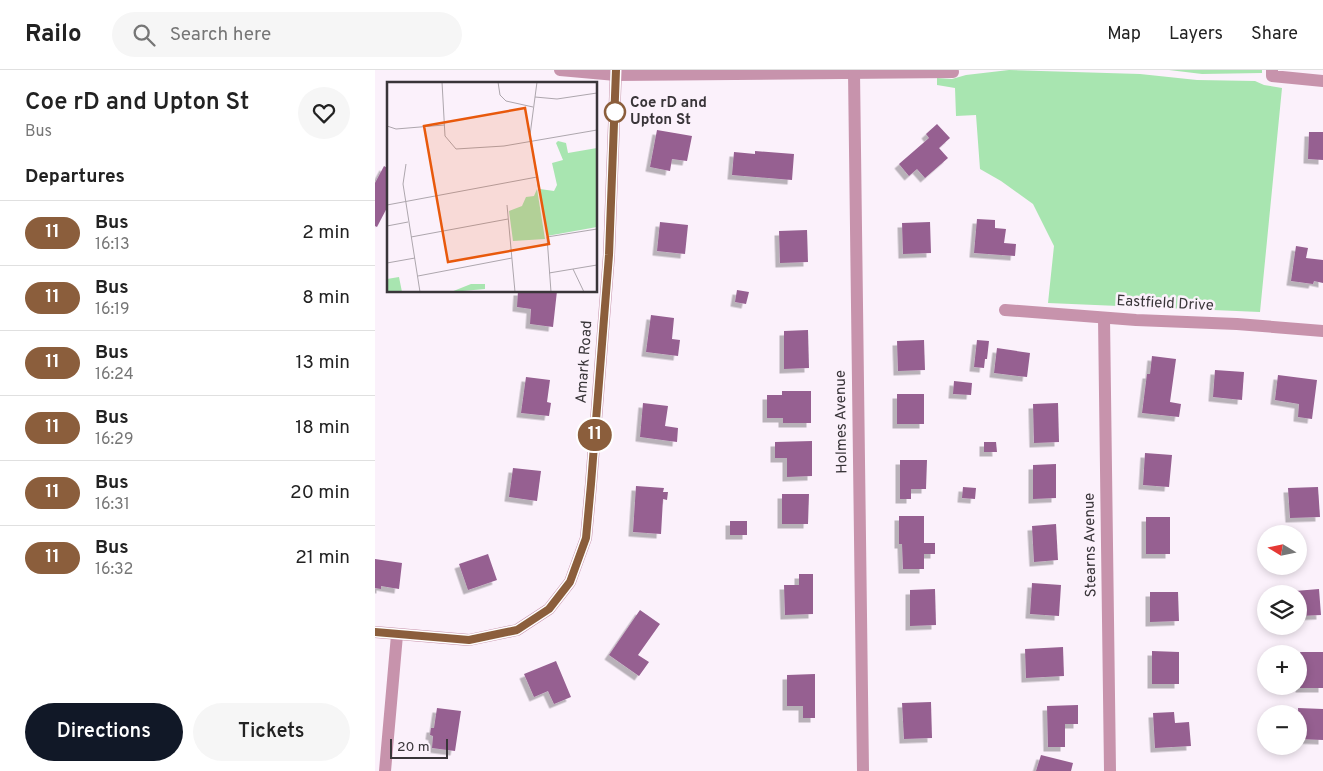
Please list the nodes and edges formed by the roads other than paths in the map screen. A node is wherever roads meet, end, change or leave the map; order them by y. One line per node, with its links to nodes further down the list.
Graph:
1 (561, 70): 2 (street)
2 (616, 72): 3 (street); 11 (street, Amark Road)
3 (854, 72): 4 (street); 13 (street, Holmes Avenue)
4 (953, 72)
5 (1272, 73): 6 (street)
6 (1323, 82)
7 (1005, 310): 8 (street, Eastfield Drive)
8 (1104, 318): 9 (street, Eastfield Drive); 14 (street, Stearns Avenue)
9 (1323, 331)
10 (375, 632): 11 (street, Amark Road)
11 (397, 635): 12 (street)
12 (385, 771)
13 (863, 771)
14 (1110, 771)

